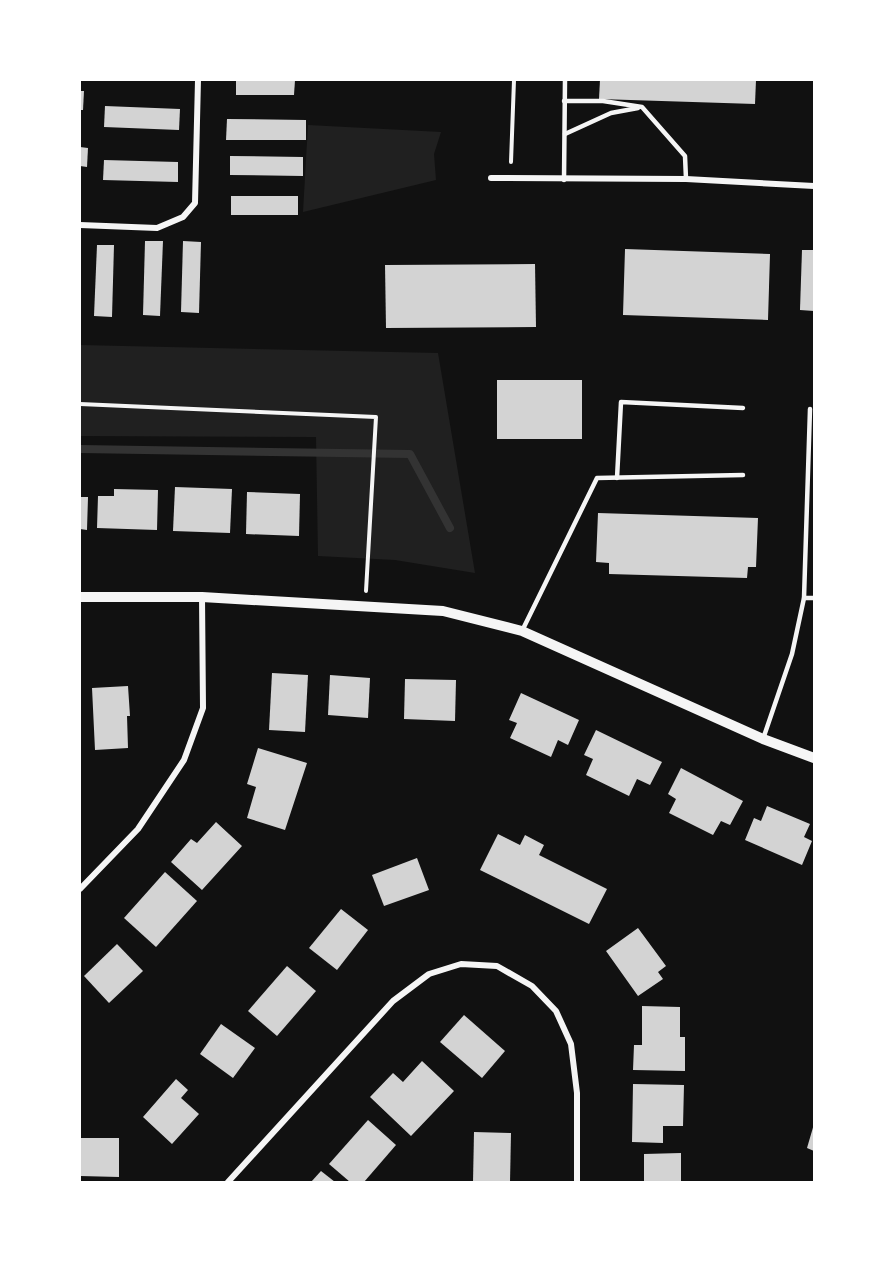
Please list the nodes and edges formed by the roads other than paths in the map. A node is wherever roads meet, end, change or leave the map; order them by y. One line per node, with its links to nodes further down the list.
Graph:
1 (198, 80): 10 (street)
2 (565, 80): 3 (lane)
3 (564, 101): 4 (lane); 5 (lane)
4 (642, 107): 5 (lane); 7 (lane)
5 (564, 134): 8 (lane)
6 (491, 178): 8 (street)
7 (686, 179): 8 (street); 9 (street)
8 (564, 180)
9 (814, 186)
10 (80, 225)
11 (743, 408): 14 (lane)
12 (810, 409): 17 (lane)
13 (743, 475): 14 (lane)
14 (617, 478): 19 (lane)
15 (80, 597): 16 (street)
16 (202, 597): 19 (street); 22 (street)
17 (804, 598): 18 (lane); 20 (lane)
18 (814, 598)
19 (522, 631): 20 (street)
20 (763, 739): 21 (street)
21 (814, 758)
22 (80, 889)
23 (228, 1182): 24 (street)
24 (577, 1182)

